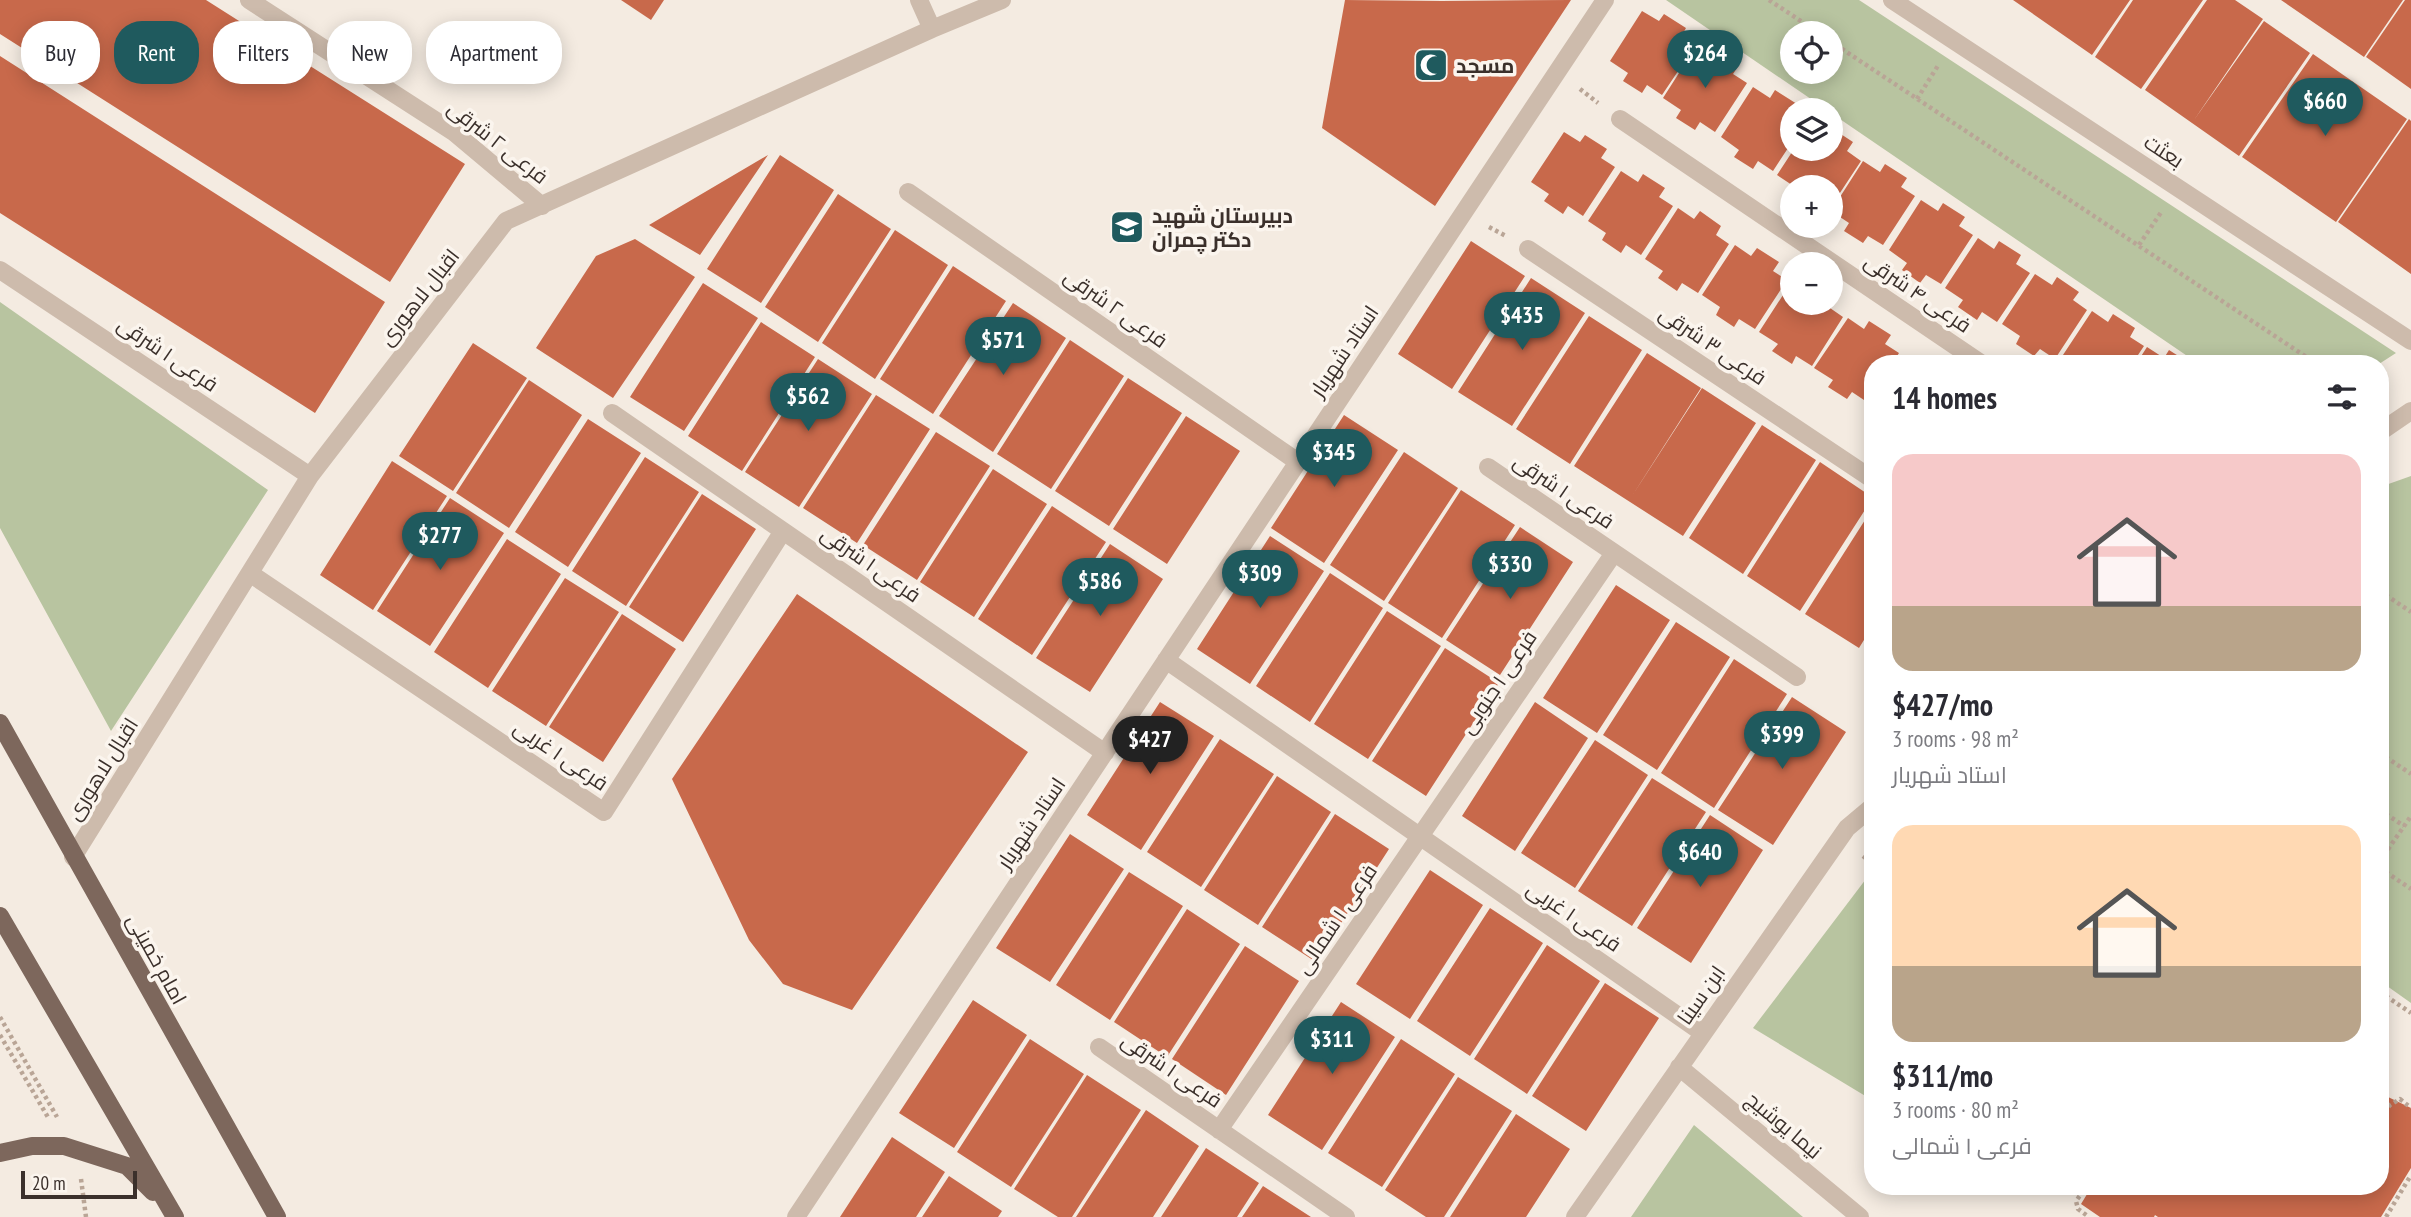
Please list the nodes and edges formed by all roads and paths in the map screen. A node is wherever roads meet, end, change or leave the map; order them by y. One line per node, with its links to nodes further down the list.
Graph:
1 (249, 0): 16 (street, فرعی ۲ شرقی)
2 (919, 0): 8 (street)
3 (1002, 0): 8 (street, اقبال لاهوری)
4 (1605, 0): 11 (street, استاد شهریار)
5 (1769, 0): 7 (path)
6 (1892, 0): 21 (street, بعثت)
7 (1801, 21)
8 (932, 29): 16 (street, اقبال لاهوری)
9 (1843, 50): 12 (path)
10 (1944, 56): 12 (path)
11 (1557, 72): 13 (path); 17 (street, استاد شهریار)
12 (1917, 99): 18 (path)
13 (1620, 119): 22 (street, فرعی ۴ شرقی)
14 (908, 192): 27 (street, فرعی ۲ شرقی)
15 (2168, 202): 18 (path)
16 (542, 205): 30 (street, اقبال لاهوری)
17 (1464, 213): 19 (path); 27 (street, استاد شهریار)
18 (2139, 245): 23 (path)
19 (1528, 249): 29 (street, فرعی ۳ شرقی)
20 (0, 271): 30 (street, فرعی ۱ شرقی)
21 (2411, 341)
22 (1969, 355)
23 (2304, 355)
24 (2411, 411): 26 (street)
25 (612, 413): 31 (street, فرعی ۱ شرقی)
26 (2389, 426)
27 (1298, 462): 36 (street, استاد شهریار)
28 (1488, 467): 32 (street, فرعی ۱ شرقی)
29 (1864, 474)
30 (310, 476): 33 (street, اقبال لاهوری)
31 (783, 531): 33 (street, فرعی ۱ غربی); 39 (street, فرعی ۱ شرقی)
32 (1614, 552): 37 (street); 46 (street, فرعی ۱ جنوبی)
33 (251, 574): 48 (street, اقبال لاهوری)
34 (2389, 598): 35 (path)
35 (2411, 612)
36 (1166, 660): 39 (street, استاد شهریار); 46 (street)
37 (1797, 677)
38 (0, 723): 48 (main road, امام خمینی)
39 (1105, 753): 68 (street, استاد شهریار)
40 (2389, 759): 41 (path)
41 (2411, 774)
42 (1864, 814): 55 (street, ابن سینا)
43 (2389, 816): 45 (path)
44 (2411, 816): 45 (path)
45 (2404, 826): 47 (path)
46 (1419, 837): 55 (street, فرعی ۱ غربی); 61 (street, فرعی ۱ شمالی)
47 (2389, 848)
48 (73, 857): 67 (main road, امام خمینی)
49 (2389, 874): 50 (path)
50 (2411, 889)
51 (0, 916): 66 (main road)
52 (2389, 998): 53 (path)
53 (2411, 1013)
54 (0, 1017): 62 (path)
55 (1703, 1033): 58 (street, ابن سینا)
56 (0, 1035): 62 (path)
57 (1099, 1047): 61 (street, فرعی ۱ شرقی)
58 (1679, 1067): 70 (street, ابن سینا); 71 (street, نیما یوشیج)
59 (2389, 1106): 60 (path)
60 (2411, 1108)
61 (1219, 1130): 69 (street)
62 (70, 1148): 63 (main road); 66 (main road)
63 (0, 1153)
64 (2411, 1175): 73 (path)
65 (2080, 1195): 72 (path)
66 (172, 1213)
67 (277, 1217)
68 (796, 1217)
69 (1346, 1217)
70 (1575, 1217)
71 (1860, 1217)
72 (2089, 1217)
73 (2386, 1217)

